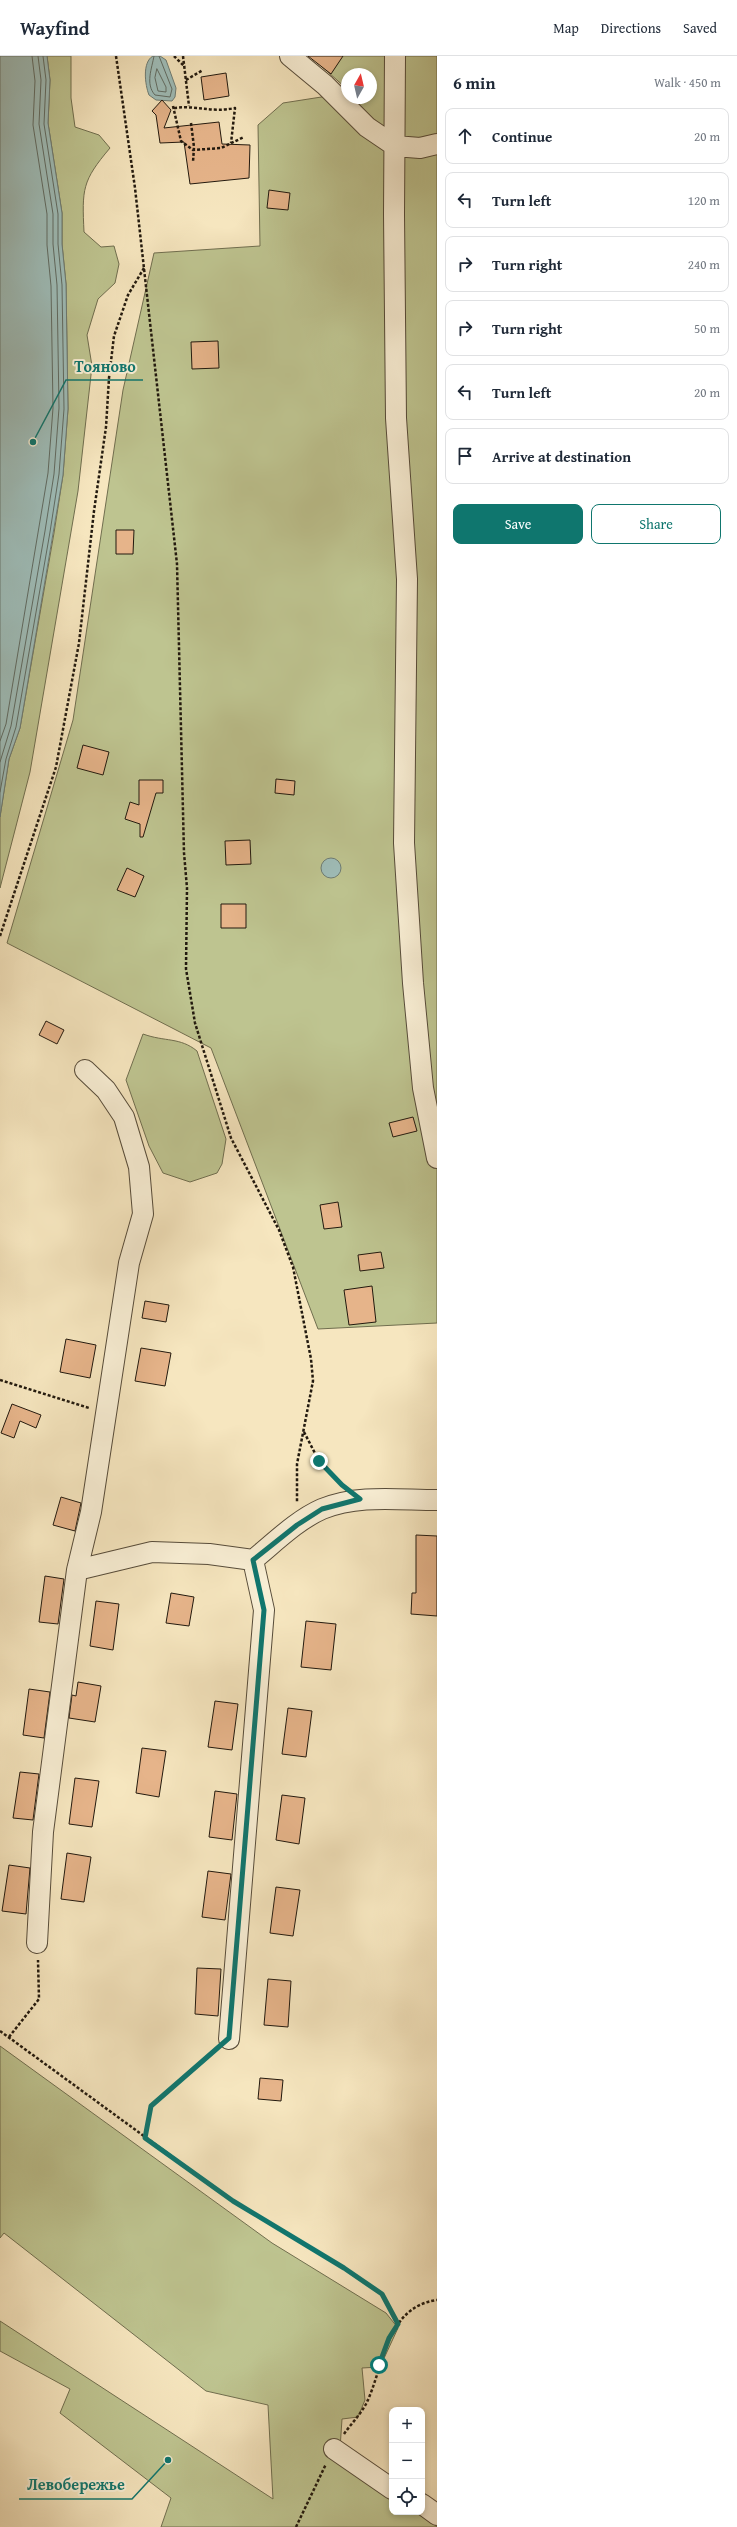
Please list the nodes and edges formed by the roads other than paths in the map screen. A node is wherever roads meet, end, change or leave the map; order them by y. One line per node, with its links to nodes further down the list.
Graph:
1 (290, 56): 4 (street)
2 (395, 56): 4 (street)
3 (437, 144): 4 (street)
4 (395, 146): 6 (street)
5 (86, 1070): 9 (street)
6 (437, 1158)
7 (437, 1500): 8 (street)
8 (253, 1560): 9 (street); 11 (street)
9 (78, 1570): 10 (street)
10 (37, 1943)
11 (229, 2038)
12 (334, 2449): 13 (street)
13 (389, 2487)
14 (425, 2506): 15 (street)
15 (437, 2515)

